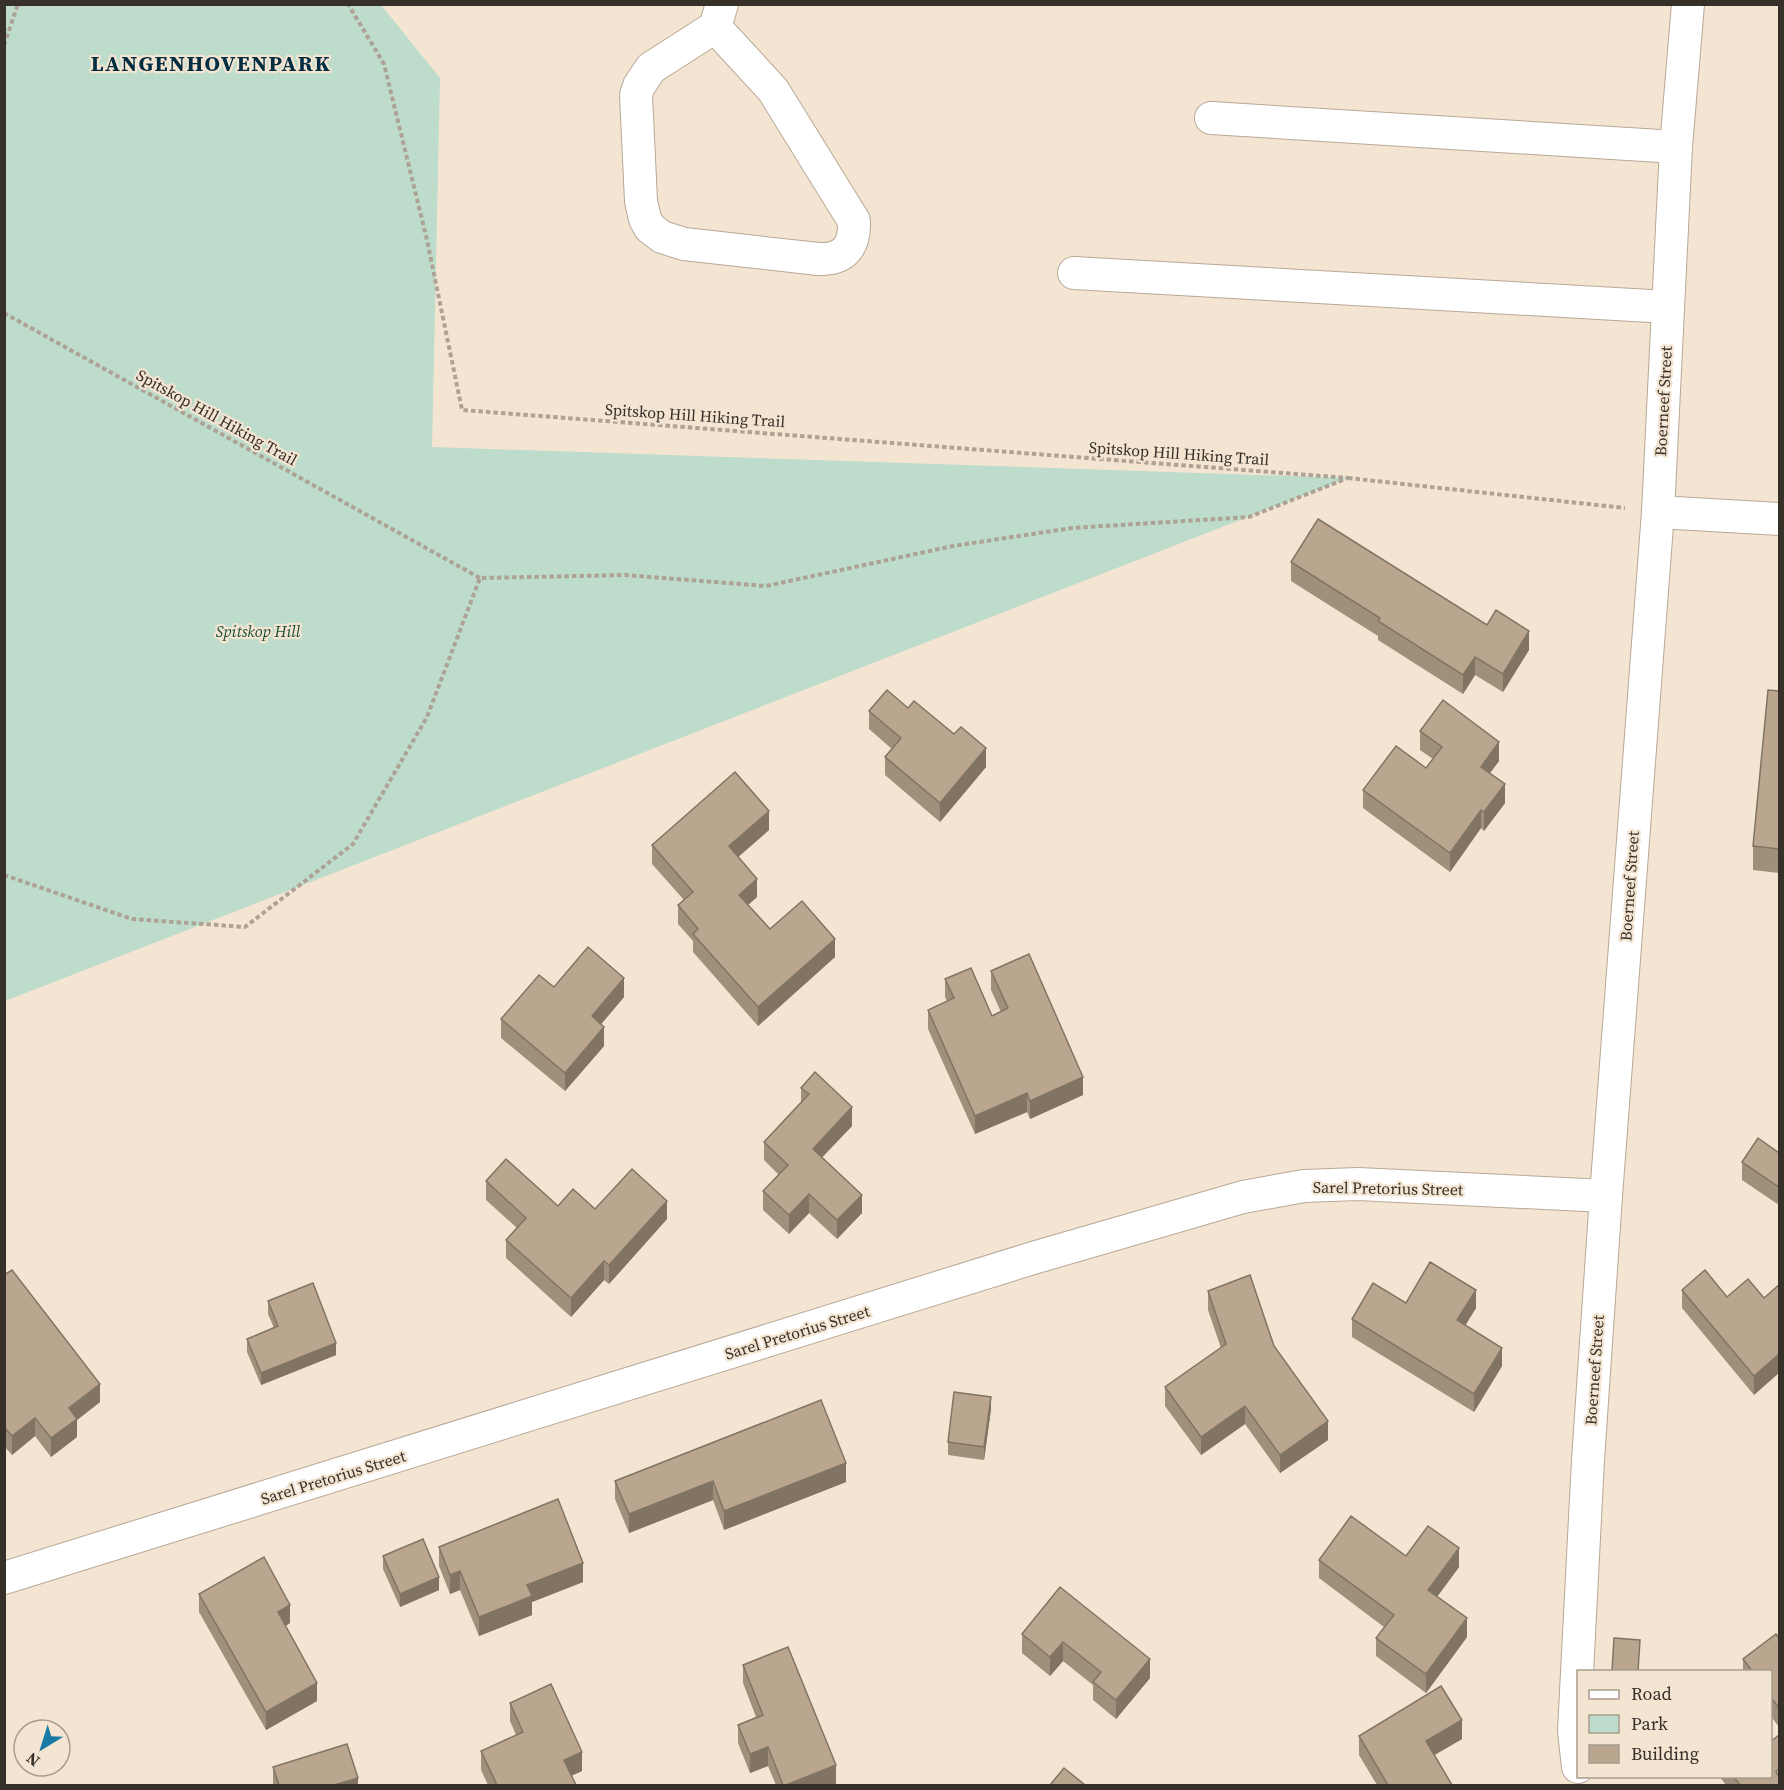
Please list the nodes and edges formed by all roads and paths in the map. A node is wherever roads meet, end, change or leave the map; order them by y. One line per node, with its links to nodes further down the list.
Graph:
1 (18, 4): 5 (path)
2 (348, 4): 11 (path, Spitskop Hill Hiking Trail)
3 (1688, 4): 7 (street, Boerneef Street)
4 (719, 16): 4 (street)
5 (4, 45)
6 (1211, 118): 7 (street)
7 (1676, 147): 9 (street, Boerneef Street)
8 (1074, 273): 9 (street)
9 (1668, 307): 12 (street, Boerneef Street)
10 (4, 313): 14 (path, Spitskop Hill Hiking Trail)
11 (1348, 478): 12 (path, Spitskop Hill Hiking Trail); 14 (path, Spitskop Hill Hiking Trail)
12 (1658, 512): 13 (street); 16 (street, Boerneef Street)
13 (1779, 519)
14 (480, 578): 15 (path)
15 (4, 875)
16 (1606, 1196): 17 (street, Sarel Pretorius Street); 18 (street, Boerneef Street)
17 (4, 1578)
18 (1577, 1758)

